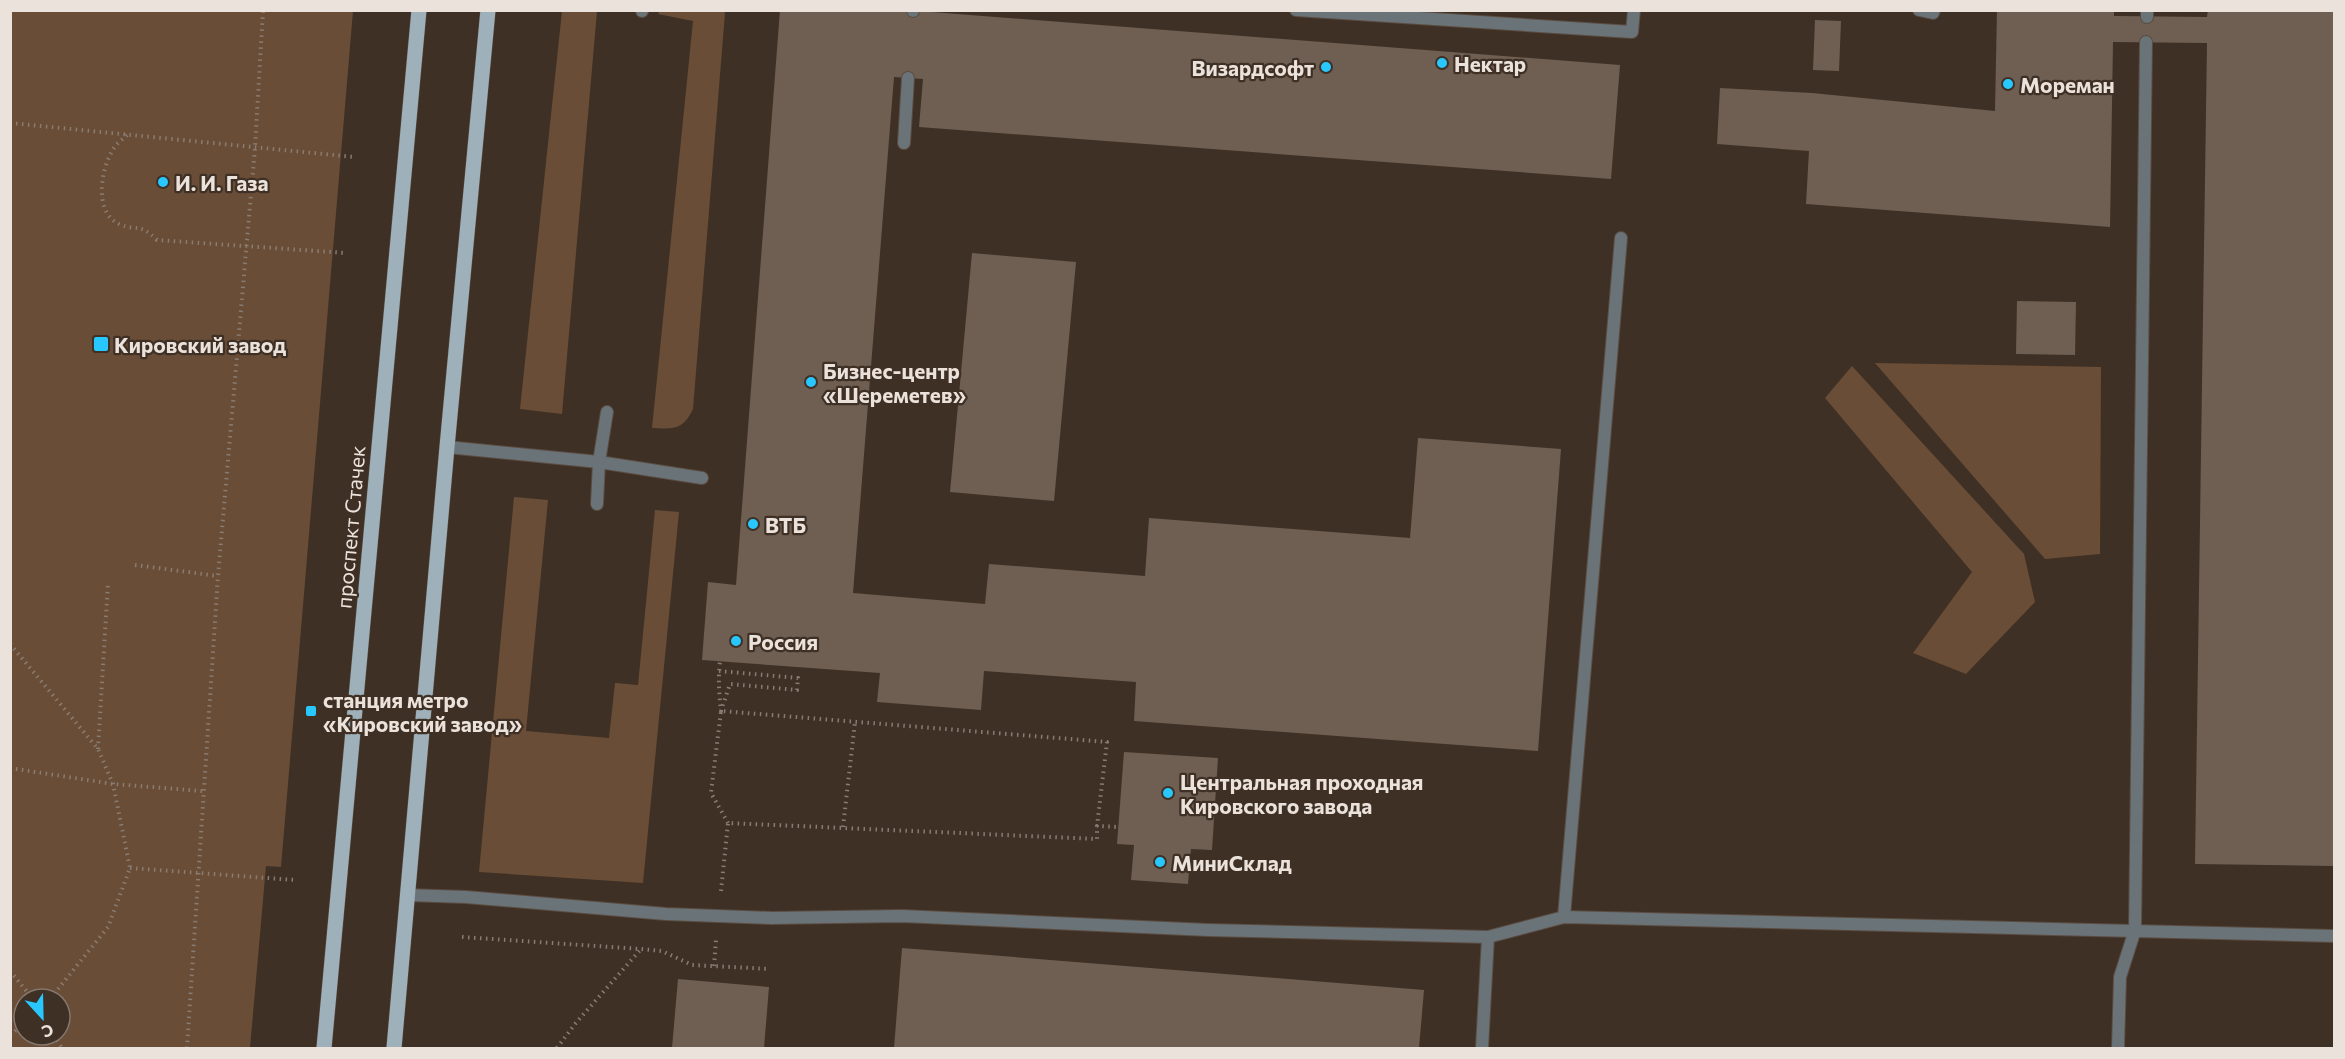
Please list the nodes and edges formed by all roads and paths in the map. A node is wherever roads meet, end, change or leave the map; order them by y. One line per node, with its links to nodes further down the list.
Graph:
1 (263, 10): 13 (path)
2 (419, 10): 56 (main road, проспект Стачек)
3 (488, 10): 19 (main road)
4 (1296, 10): 5 (street)
5 (1634, 10)
6 (1919, 10): 7 (street)
7 (1934, 10)
8 (2146, 42): 45 (street)
9 (908, 78): 12 (street)
10 (10, 123): 11 (path)
11 (127, 134): 13 (path); 16 (path)
12 (904, 143)
13 (255, 148): 14 (path); 16 (path)
14 (354, 157)
15 (1621, 238): 44 (street)
16 (245, 246): 17 (path); 24 (path)
17 (346, 253)
18 (607, 412): 20 (street)
19 (447, 447): 20 (street); 42 (main road)
20 (599, 462): 21 (street); 22 (street)
21 (702, 478)
22 (597, 504)
23 (135, 565): 24 (path)
24 (218, 576): 34 (path)
25 (108, 583): 31 (path)
26 (10, 644): 31 (path)
27 (720, 661): 28 (path)
28 (719, 671): 29 (path); 29 (path)
29 (722, 711): 30 (path); 35 (path)
30 (855, 722): 36 (path); 37 (path)
31 (98, 749): 33 (path)
32 (10, 768): 33 (path)
33 (113, 784): 34 (path); 39 (path)
34 (202, 791): 40 (path)
35 (728, 823): 37 (path); 43 (path)
36 (1097, 826): 37 (path); 38 (path)
37 (843, 827)
38 (1118, 827)
39 (130, 868): 40 (path); 54 (path)
40 (200, 874): 41 (path); 55 (path)
41 (295, 880)
42 (407, 895): 43 (street); 57 (main road)
43 (718, 915): 48 (street); 50 (path)
44 (1564, 917): 45 (street); 48 (street)
45 (2135, 930): 46 (street); 60 (street)
46 (2334, 936)
47 (462, 937): 49 (path)
48 (1488, 938): 59 (street)
49 (641, 949): 50 (path); 58 (path)
50 (714, 966): 51 (path)
51 (770, 969)
52 (10, 971): 53 (path)
53 (23, 987)
54 (60, 987)
55 (187, 1048)
56 (324, 1048)
57 (394, 1048)
58 (557, 1048)
59 (1482, 1048)
60 (2118, 1048)

